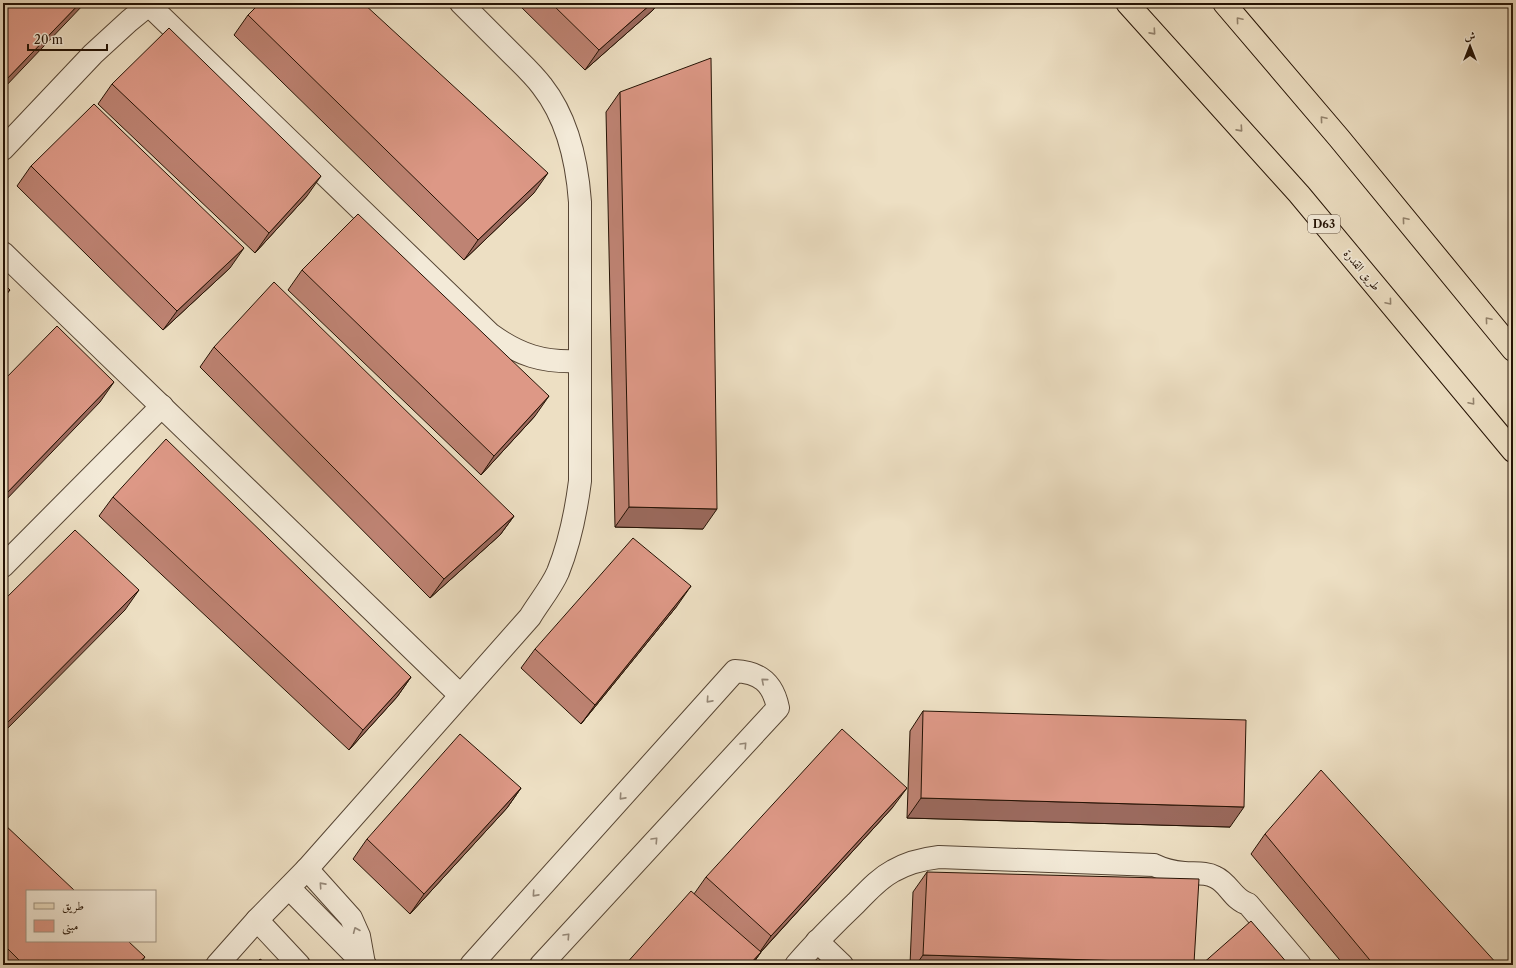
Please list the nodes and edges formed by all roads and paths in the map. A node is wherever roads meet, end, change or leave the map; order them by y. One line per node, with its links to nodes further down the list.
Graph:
1 (461, 3): 8 (street)
2 (1127, 3): 10 (main road, طريق القدرة / D63, one-way to 10)
3 (1224, 3): 7 (main road, one-way to 3)
4 (150, 4): 5 (street); 8 (street)
5 (3, 149)
6 (3, 253): 9 (street)
7 (1513, 350)
8 (580, 361): 12 (street)
9 (162, 406): 11 (street); 12 (street)
10 (1513, 451)
11 (3, 566)
12 (460, 695): 13 (street)
13 (307, 869): 14 (street); 17 (street, one-way to 13)
14 (289, 888): 15 (street); 17 (street)
15 (257, 920): 18 (street); 19 (street)
16 (817, 941): 22 (street); 23 (street); 24 (street)
17 (365, 964)
18 (217, 965)
19 (299, 965)
20 (471, 965): 21 (street, one-way to 20)
21 (541, 965)
22 (796, 965)
23 (842, 965)
24 (1300, 965)

